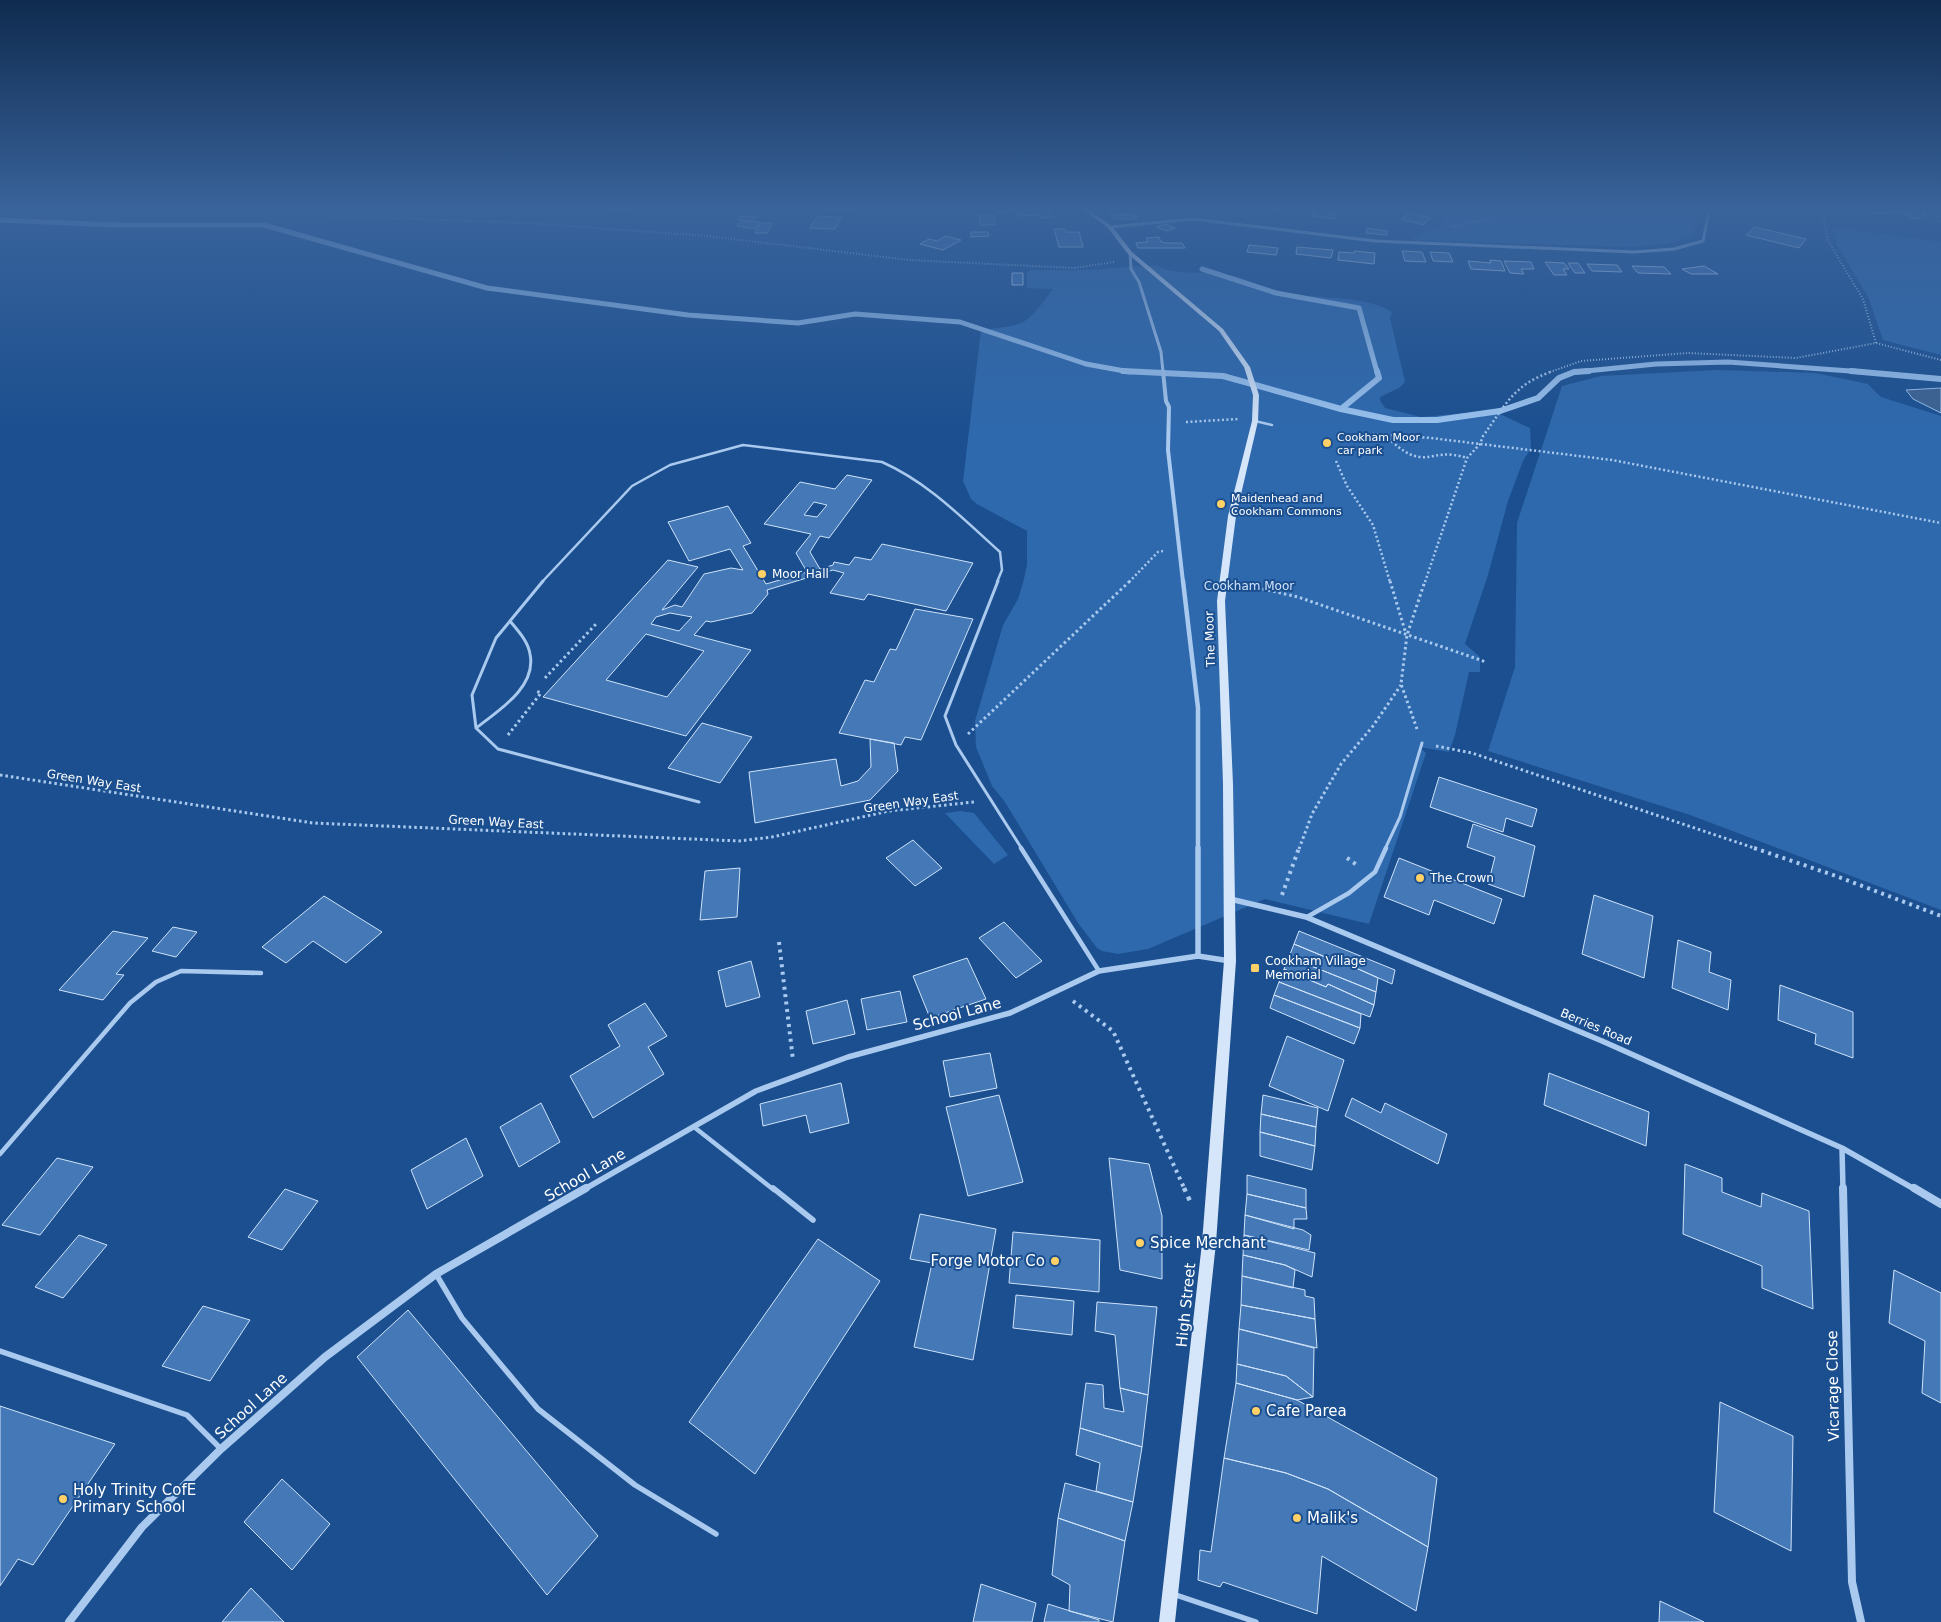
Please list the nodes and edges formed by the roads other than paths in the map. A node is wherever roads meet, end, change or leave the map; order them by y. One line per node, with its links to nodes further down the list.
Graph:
1 (1139, 282): 11 (street)
2 (1164, 282): 3 (main road, The Moor)
3 (1255, 421): 4 (lane); 9 (main road, The Moor)
4 (1272, 425)
5 (510, 621): 6 (lane); 6 (lane); 13 (lane)
6 (476, 728): 8 (lane)
7 (1422, 743): 10 (lane)
8 (699, 802)
9 (1230, 899): 10 (street, Berries Road); 12 (main road, The Moor)
10 (1306, 917): 16 (street, Berries Road)
11 (1198, 956): 12 (street, School Lane); 13 (street, School Lane)
12 (1230, 961): 24 (main road, High Street)
13 (1099, 971): 15 (street, School Lane)
14 (261, 973): 17 (lane)
15 (694, 1127): 19 (lane); 20 (street, School Lane)
16 (1842, 1148): 18 (street, Berries Road); 28 (street, Vicarage Close)
17 (0, 1154)
18 (1941, 1204)
19 (813, 1220)
20 (436, 1274): 22 (street, School Lane); 23 (lane)
21 (0, 1351): 22 (lane)
22 (220, 1449): 25 (street, School Lane)
23 (716, 1534)
24 (1170, 1594): 26 (main road, High Street); 27 (lane)
25 (69, 1622)
26 (1167, 1622)
27 (1256, 1622)
28 (1861, 1622)

